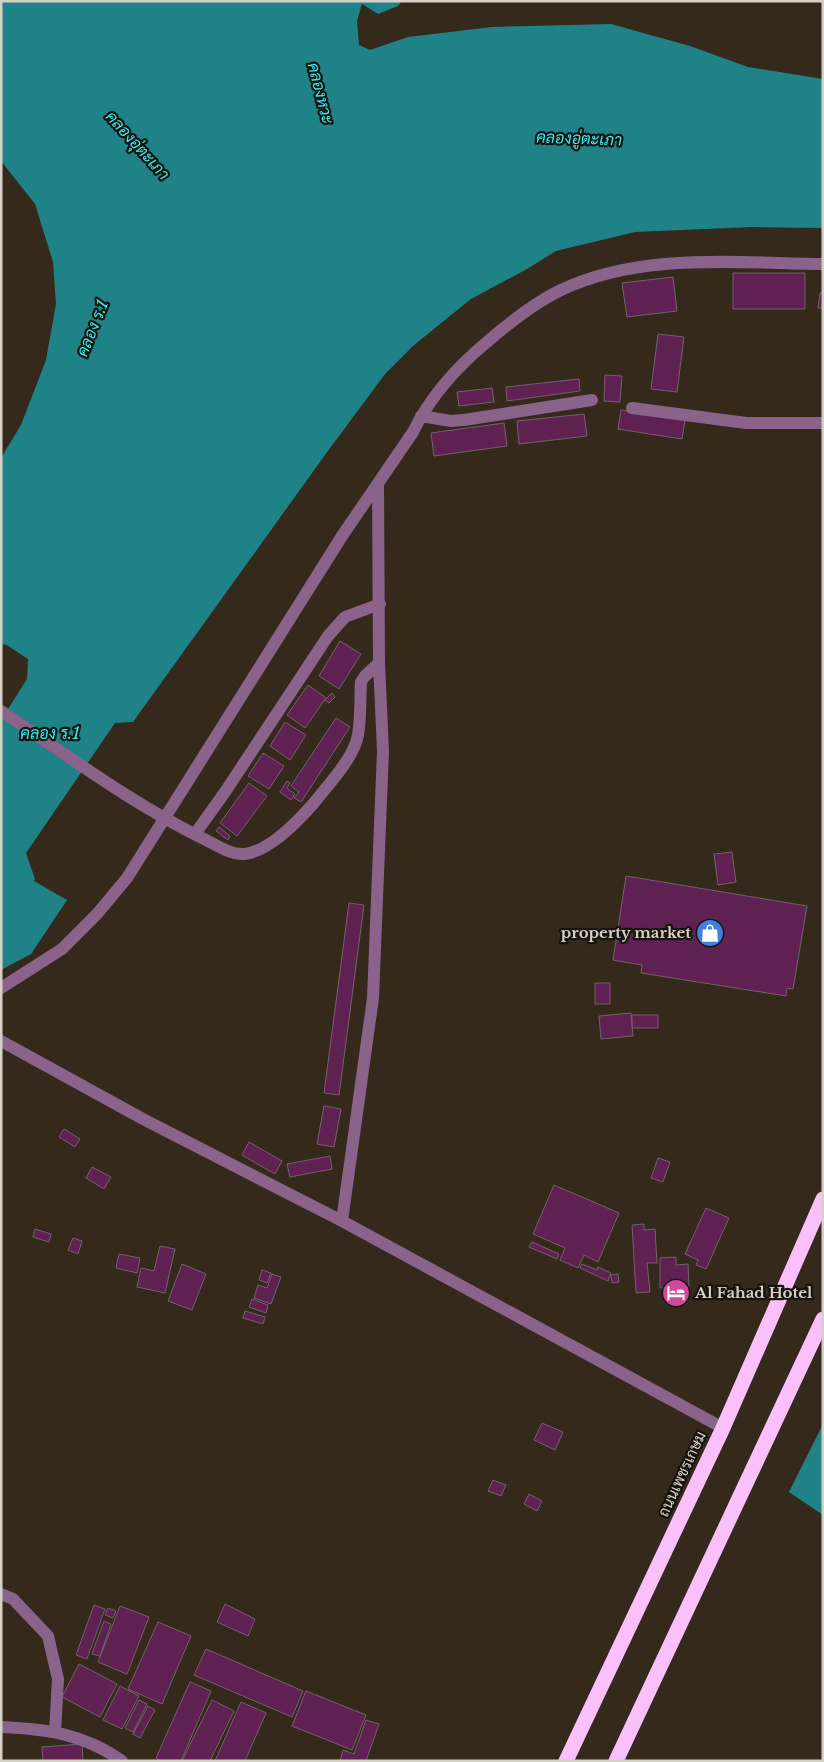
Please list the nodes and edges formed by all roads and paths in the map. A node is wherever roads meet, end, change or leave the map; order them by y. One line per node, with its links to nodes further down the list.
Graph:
1 (823, 264): 4 (street)
2 (592, 400): 4 (street)
3 (632, 408): 5 (street)
4 (421, 416): 6 (street)
5 (823, 424)
6 (378, 484): 7 (street); 10 (street)
7 (380, 604): 8 (street); 11 (street)
8 (379, 663): 11 (street); 15 (street)
9 (4, 713): 10 (street)
10 (164, 819): 11 (street); 12 (street)
11 (195, 834)
12 (1, 988)
13 (1, 1041): 15 (street)
14 (823, 1199): 17 (highway, ถนนเพชรเกษม)
15 (342, 1222): 17 (street)
16 (823, 1319): 23 (highway)
17 (723, 1428): 22 (highway, ถนนเพชรเกษม)
18 (1, 1594): 20 (street)
19 (1, 1728): 20 (street)
20 (55, 1732): 21 (street)
21 (122, 1761)
22 (566, 1761)
23 (616, 1761)

